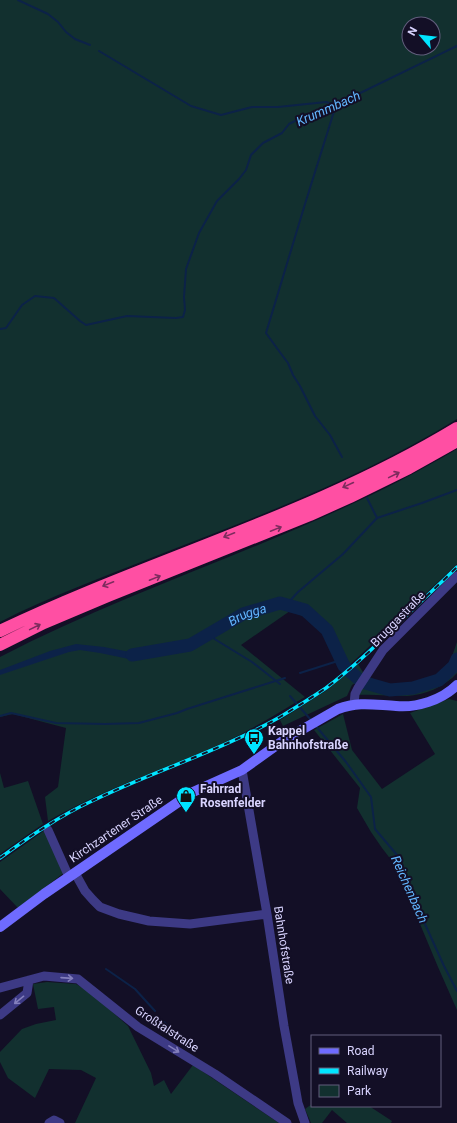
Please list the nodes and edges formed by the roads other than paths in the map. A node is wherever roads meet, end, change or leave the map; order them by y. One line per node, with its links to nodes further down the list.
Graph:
1 (457, 428): 4 (highway, one-way to 4)
2 (457, 441): 5 (highway, one-way to 2)
3 (457, 576): 7 (street, Bruggastraße)
4 (0, 631)
5 (0, 644)
6 (456, 688): 7 (street, Kirchzartener Straße)
7 (354, 704): 8 (street, Kirchzartener Straße)
8 (242, 770): 10 (street, Kirchzartener Straße); 11 (street, Bahnhofstraße)
9 (48, 830): 10 (street, Kirchzartener Straße)
10 (72, 875): 11 (street); 12 (street, Kirchzartener Straße)
11 (267, 914): 19 (street, Bahnhofstraße)
12 (0, 927)
13 (29, 980): 14 (street, Großtalstraße); 15 (street, one-way to 15); 18 (street, Großtalstraße, one-way to 18)
14 (0, 988)
15 (0, 1015)
16 (49, 1123): 17 (street)
17 (60, 1123)
18 (287, 1123)
19 (303, 1123)

